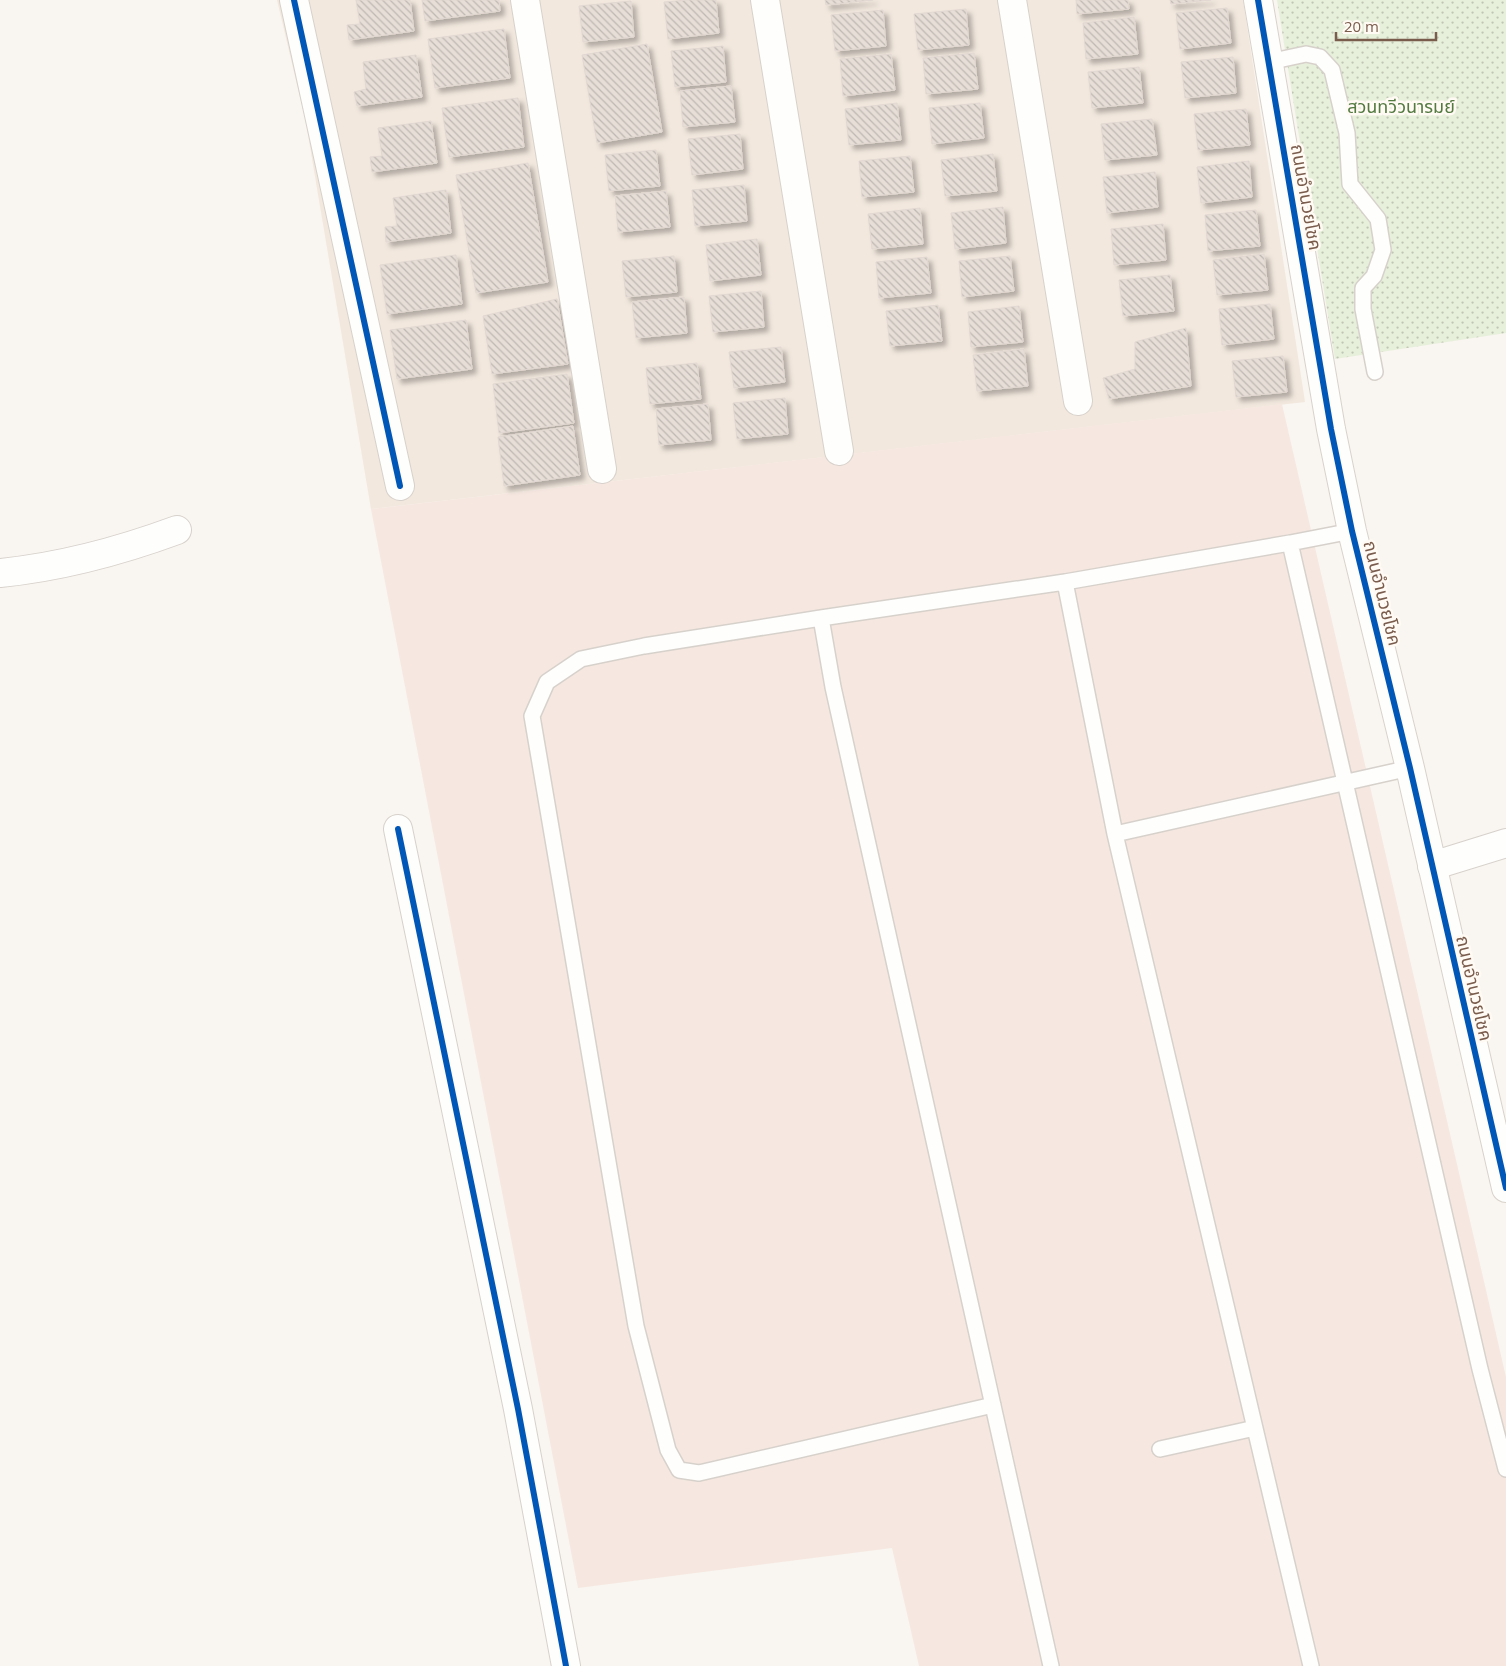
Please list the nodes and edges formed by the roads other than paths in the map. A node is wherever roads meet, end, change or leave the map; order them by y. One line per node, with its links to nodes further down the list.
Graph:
1 (294, 0): 11 (street)
2 (525, 0): 10 (street)
3 (765, 0): 9 (street)
4 (1012, 0): 8 (street)
5 (1258, 0): 6 (street, ถนนอำนวยโชค)
6 (1269, 62): 7 (lane); 13 (street, ถนนอำนวยโชค)
7 (1374, 372)
8 (1078, 401)
9 (839, 451)
10 (602, 469)
11 (400, 486)
12 (177, 530): 15 (street)
13 (1352, 532): 14 (lane); 18 (street, ถนนอำนวยโชค)
14 (1290, 543): 16 (lane); 19 (lane)
15 (0, 573)
16 (1065, 582): 17 (lane); 21 (lane)
17 (821, 618): 25 (lane); 25 (lane)
18 (1410, 768): 19 (lane); 23 (street, ถนนอำนวยโชค)
19 (1345, 781): 21 (lane); 28 (lane)
20 (398, 829): 29 (street)
21 (1115, 834): 26 (lane)
22 (1506, 843): 23 (street)
23 (1432, 866): 24 (street, ถนนอำนวยโชค)
24 (1506, 1188)
25 (993, 1405): 30 (lane)
26 (1255, 1428): 27 (lane); 31 (lane)
27 (1160, 1449)
28 (1506, 1469)
29 (566, 1666)
30 (1051, 1666)
31 (1311, 1666)

